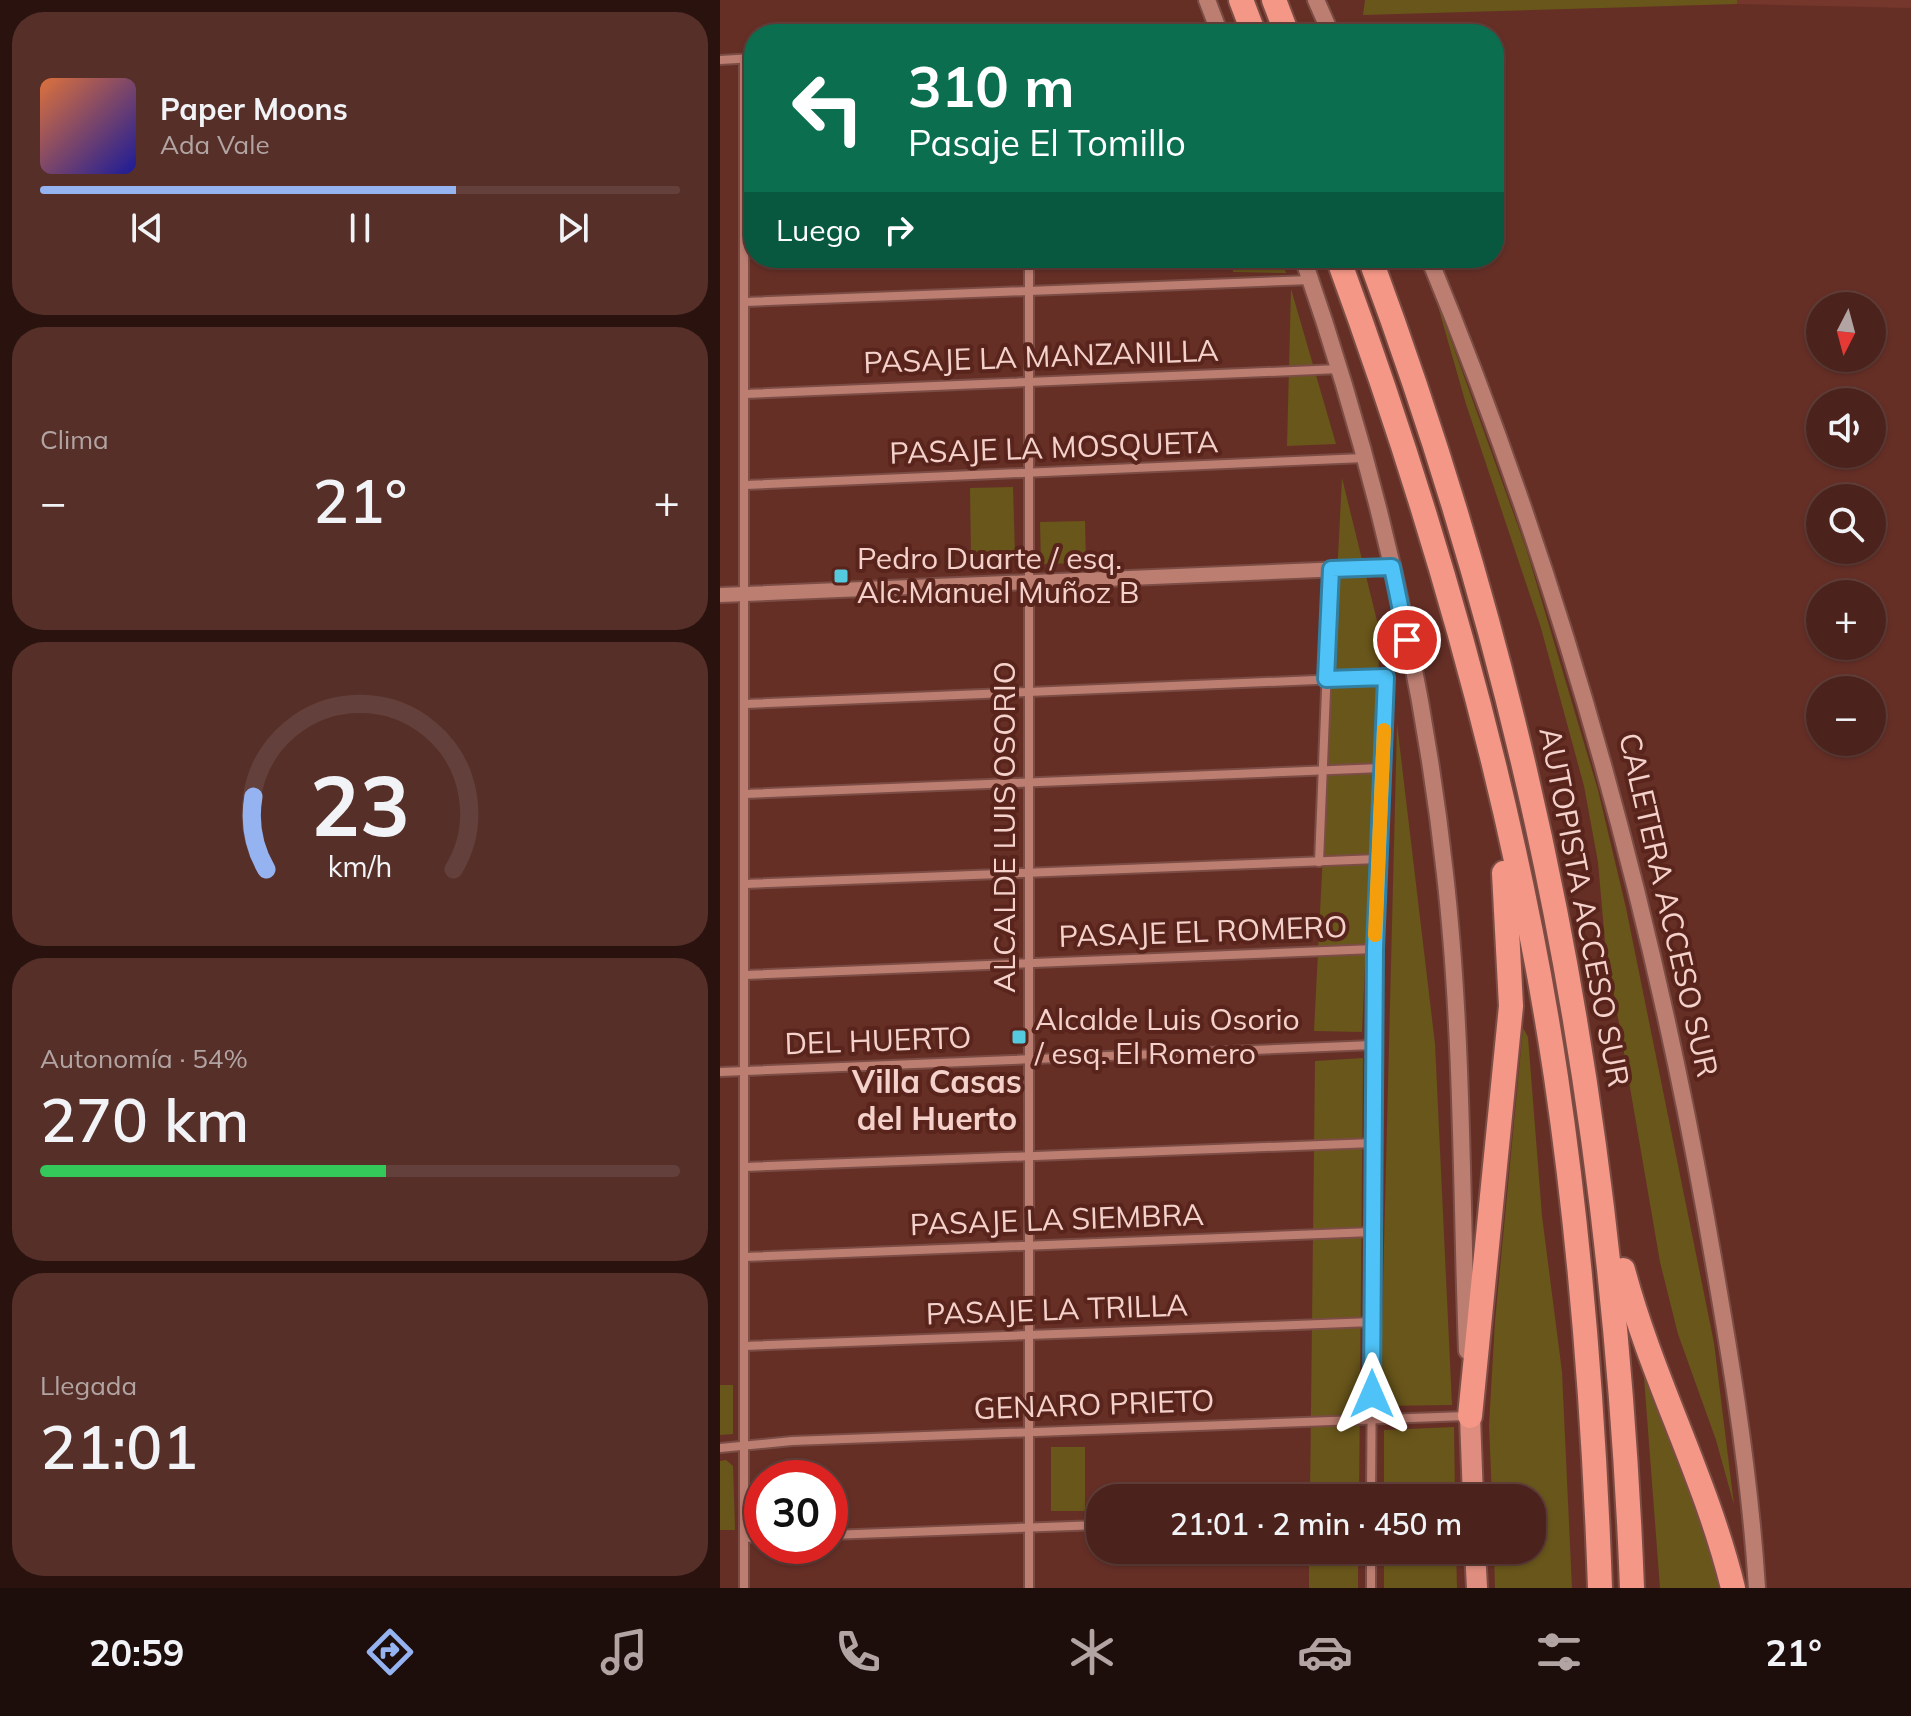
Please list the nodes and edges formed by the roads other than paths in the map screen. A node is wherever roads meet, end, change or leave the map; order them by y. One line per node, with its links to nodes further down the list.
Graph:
1 (1207, 0): 5 (main road)
2 (1241, 0): 6 (highway)
3 (1274, 0): 7 (highway)
4 (1316, 0): 8 (main road)
5 (1216, 24)
6 (1250, 24)
7 (1283, 24)
8 (1327, 24)
9 (744, 59): 10 (street)
10 (720, 60)
11 (747, 268): 19 (street)
12 (1029, 268): 18 (street, ALCALDE LUIS OSORIO)
13 (1307, 268): 17 (main road)
14 (1341, 268): 34 (highway, AUTOPISTA ACCESO SUR)
15 (1373, 268): 53 (highway, AUTOPISTA ACCESO SUR)
16 (1433, 268): 81 (main road, CALETERA ACCESO SUR)
17 (1311, 280): 18 (street); 20 (main road)
18 (1029, 291): 19 (street); 21 (street, ALCALDE LUIS OSORIO)
19 (745, 302): 22 (street)
20 (1339, 369): 21 (street, PASAJE LA MANZANILLA); 23 (main road)
21 (1029, 382): 22 (street, PASAJE LA MANZANILLA); 24 (street, ALCALDE LUIS OSORIO)
22 (745, 394): 25 (street)
23 (1365, 458): 24 (street, PASAJE LA MOSQUETA); 26 (main road)
24 (1029, 473): 25 (street, PASAJE LA MOSQUETA); 28 (street, ALCALDE LUIS OSORIO)
25 (745, 485): 29 (street)
26 (1392, 567): 27 (street); 60 (main road)
27 (1331, 569): 28 (street); 31 (street)
28 (1029, 582): 29 (street); 32 (street, ALCALDE LUIS OSORIO)
29 (745, 594): 30 (street); 33 (street)
30 (720, 595)
31 (1326, 679): 32 (street); 35 (street); 36 (street)
32 (1029, 692): 33 (street); 37 (street, ALCALDE LUIS OSORIO)
33 (745, 704): 38 (street)
34 (1491, 756): 60 (highway); 78 (highway, AUTOPISTA ACCESO SUR)
35 (1382, 768): 36 (street); 39 (street)
36 (1322, 771): 37 (street); 40 (street)
37 (1029, 783): 38 (street); 41 (street, ALCALDE LUIS OSORIO)
38 (745, 794): 42 (street)
39 (1378, 859): 40 (street); 43 (street)
40 (1319, 862): 41 (street)
41 (1029, 873): 42 (street); 44 (street, ALCALDE LUIS OSORIO)
42 (745, 884): 45 (street)
43 (1375, 949): 44 (street, PASAJE EL ROMERO); 46 (street)
44 (1029, 963): 45 (street, PASAJE EL ROMERO); 47 (street, ALCALDE LUIS OSORIO)
45 (745, 975): 48 (street)
46 (1373, 1045): 47 (street, DEL HUERTO); 50 (street)
47 (1029, 1059): 48 (street, DEL HUERTO); 51 (street, ALCALDE LUIS OSORIO)
48 (745, 1071): 49 (street, DEL HUERTO); 52 (street)
49 (720, 1072)
50 (1373, 1143): 51 (street); 54 (street)
51 (1029, 1156): 52 (street); 55 (street, ALCALDE LUIS OSORIO)
52 (745, 1167): 56 (street)
53 (1600, 1174): 79 (highway, AUTOPISTA ACCESO SUR); 80 (highway)
54 (1372, 1232): 55 (street, PASAJE LA SIEMBRA); 57 (street)
55 (1029, 1246): 56 (street, PASAJE LA SIEMBRA); 58 (street, ALCALDE LUIS OSORIO)
56 (744, 1257): 59 (street)
57 (1372, 1322): 58 (street, PASAJE LA TRILLA); 61 (street)
58 (1029, 1335): 59 (street, PASAJE LA TRILLA); 62 (street, ALCALDE LUIS OSORIO)
59 (744, 1346): 63 (street)
60 (1470, 1416): 61 (street, GENARO PRIETO); 67 (main road)
61 (1372, 1418): 62 (street, GENARO PRIETO); 66 (street)
62 (1029, 1432): 63 (street, GENARO PRIETO); 69 (street, ALCALDE LUIS OSORIO)
63 (744, 1445): 64 (street, GENARO PRIETO); 65 (street)
64 (720, 1448)
65 (744, 1460)
66 (1371, 1484)
67 (1472, 1484)
68 (1086, 1525): 69 (street)
69 (1029, 1527): 70 (street); 75 (street, ALCALDE LUIS OSORIO)
70 (848, 1534)
71 (744, 1564): 74 (street)
72 (1371, 1564): 76 (street)
73 (1476, 1564): 77 (main road)
74 (744, 1588)
75 (1029, 1588)
76 (1371, 1588)
77 (1477, 1588)
78 (1600, 1588)
79 (1632, 1588)
80 (1733, 1588)
81 (1757, 1588)

